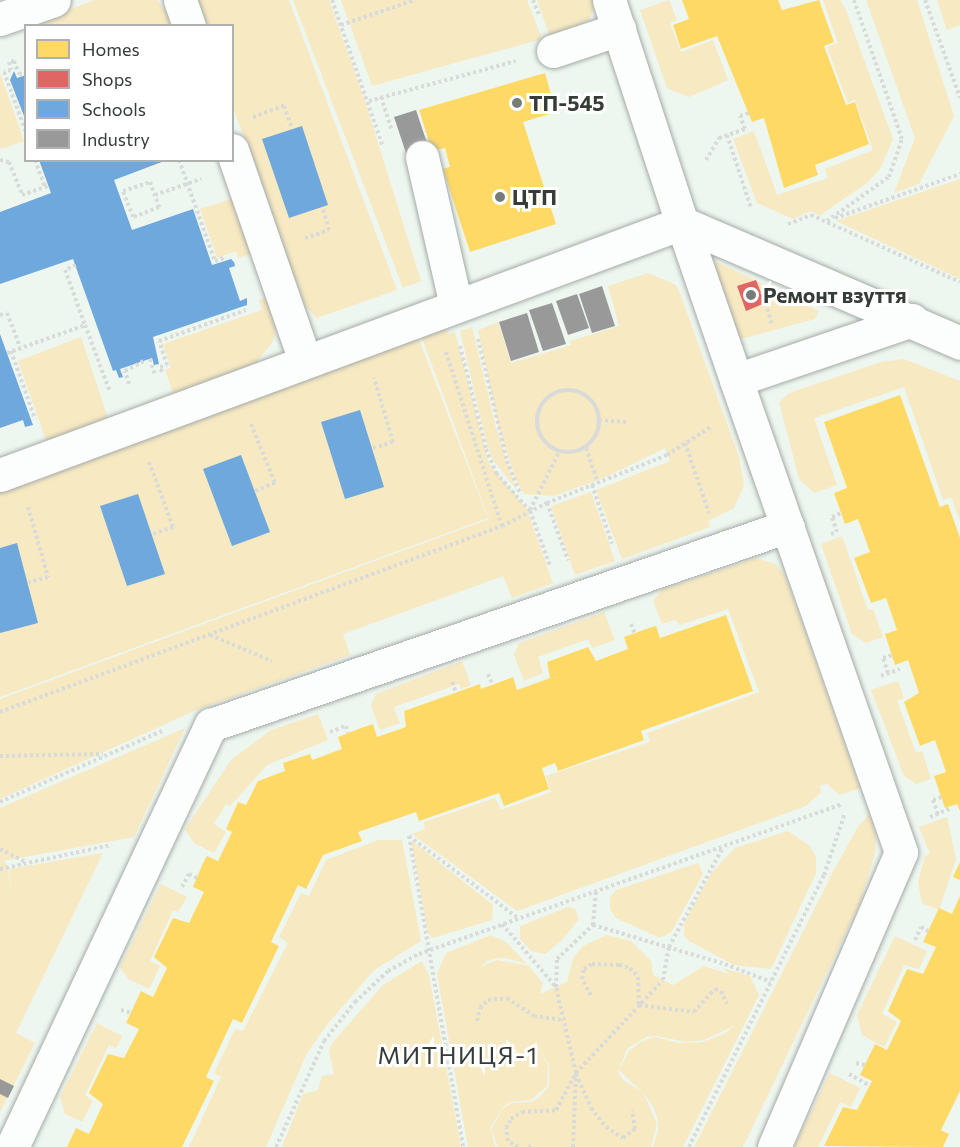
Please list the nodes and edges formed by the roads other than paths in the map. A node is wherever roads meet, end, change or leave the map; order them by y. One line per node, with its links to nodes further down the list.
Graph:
1 (54, 0): 4 (lane)
2 (180, 0): 5 (lane)
3 (614, 14): 6 (lane); 9 (lane)
4 (0, 20)
5 (188, 24)
6 (553, 51)
7 (238, 145): 13 (lane)
8 (422, 157): 10 (lane)
9 (682, 223): 10 (lane); 11 (lane); 14 (lane)
10 (452, 307): 13 (lane)
11 (912, 320): 12 (lane); 14 (lane)
12 (960, 343)
13 (305, 361): 15 (lane)
14 (736, 380): 16 (lane)
15 (8, 472)
16 (788, 526): 17 (lane); 18 (lane)
17 (12, 1147)
18 (774, 1147)

